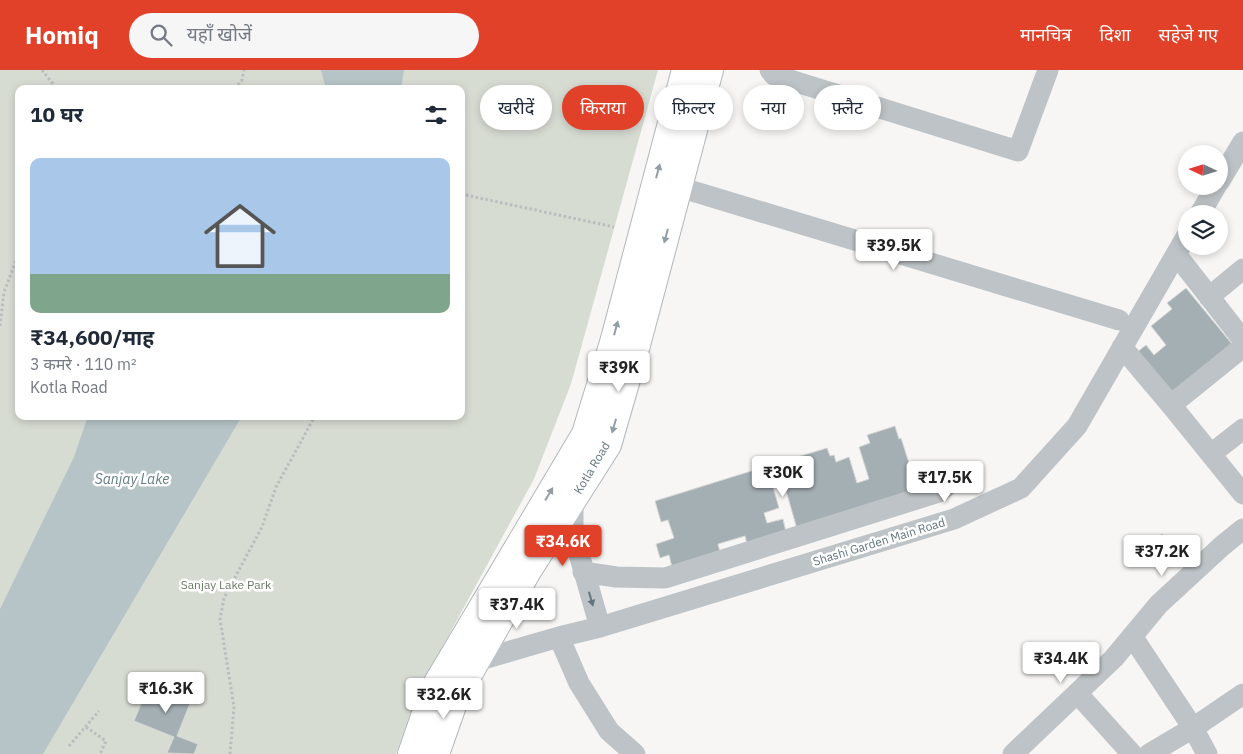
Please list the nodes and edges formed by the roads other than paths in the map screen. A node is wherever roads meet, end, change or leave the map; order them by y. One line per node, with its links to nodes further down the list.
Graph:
1 (685, 70): 28 (main road, Kotla Road, one-way to 1)
2 (710, 70): 7 (main road, Kotla Road)
3 (770, 70): 4 (street)
4 (1048, 70)
5 (1243, 142): 6 (street)
6 (1228, 167)
7 (679, 187): 12 (street); 21 (main road, Kotla Road, one-way to 21)
8 (1178, 250): 14 (street, Shashi Garden Main Road)
9 (1187, 255): 11 (street)
10 (1243, 269): 11 (street)
11 (1210, 297): 13 (street)
12 (1119, 320)
13 (1243, 340)
14 (1122, 347): 16 (street); 24 (street, Shashi Garden Main Road)
15 (1243, 347): 16 (street)
16 (1171, 405): 18 (street)
17 (1243, 429): 18 (street)
18 (1211, 454): 20 (street)
19 (960, 475): 23 (street)
20 (1243, 494)
21 (573, 500): 23 (street); 27 (main road, Kotla Road)
22 (1243, 529): 25 (street)
23 (584, 572): 24 (street, one-way to 24)
24 (600, 627): 26 (street, Shashi Garden Main Road)
25 (1132, 636): 29 (street); 31 (street)
26 (559, 637): 27 (street, Shashi Garden Main Road); 34 (street)
27 (476, 661): 28 (street, Shashi Garden Main Road); 33 (main road, Kotla Road)
28 (444, 671): 32 (main road, Kotla Road)
29 (1077, 693): 35 (street); 36 (street)
30 (1243, 694): 31 (street)
31 (1193, 728): 37 (street); 38 (street)
32 (411, 754)
33 (436, 754)
34 (635, 754)
35 (1014, 754)
36 (1132, 754)
37 (1149, 754)
38 (1207, 754)

